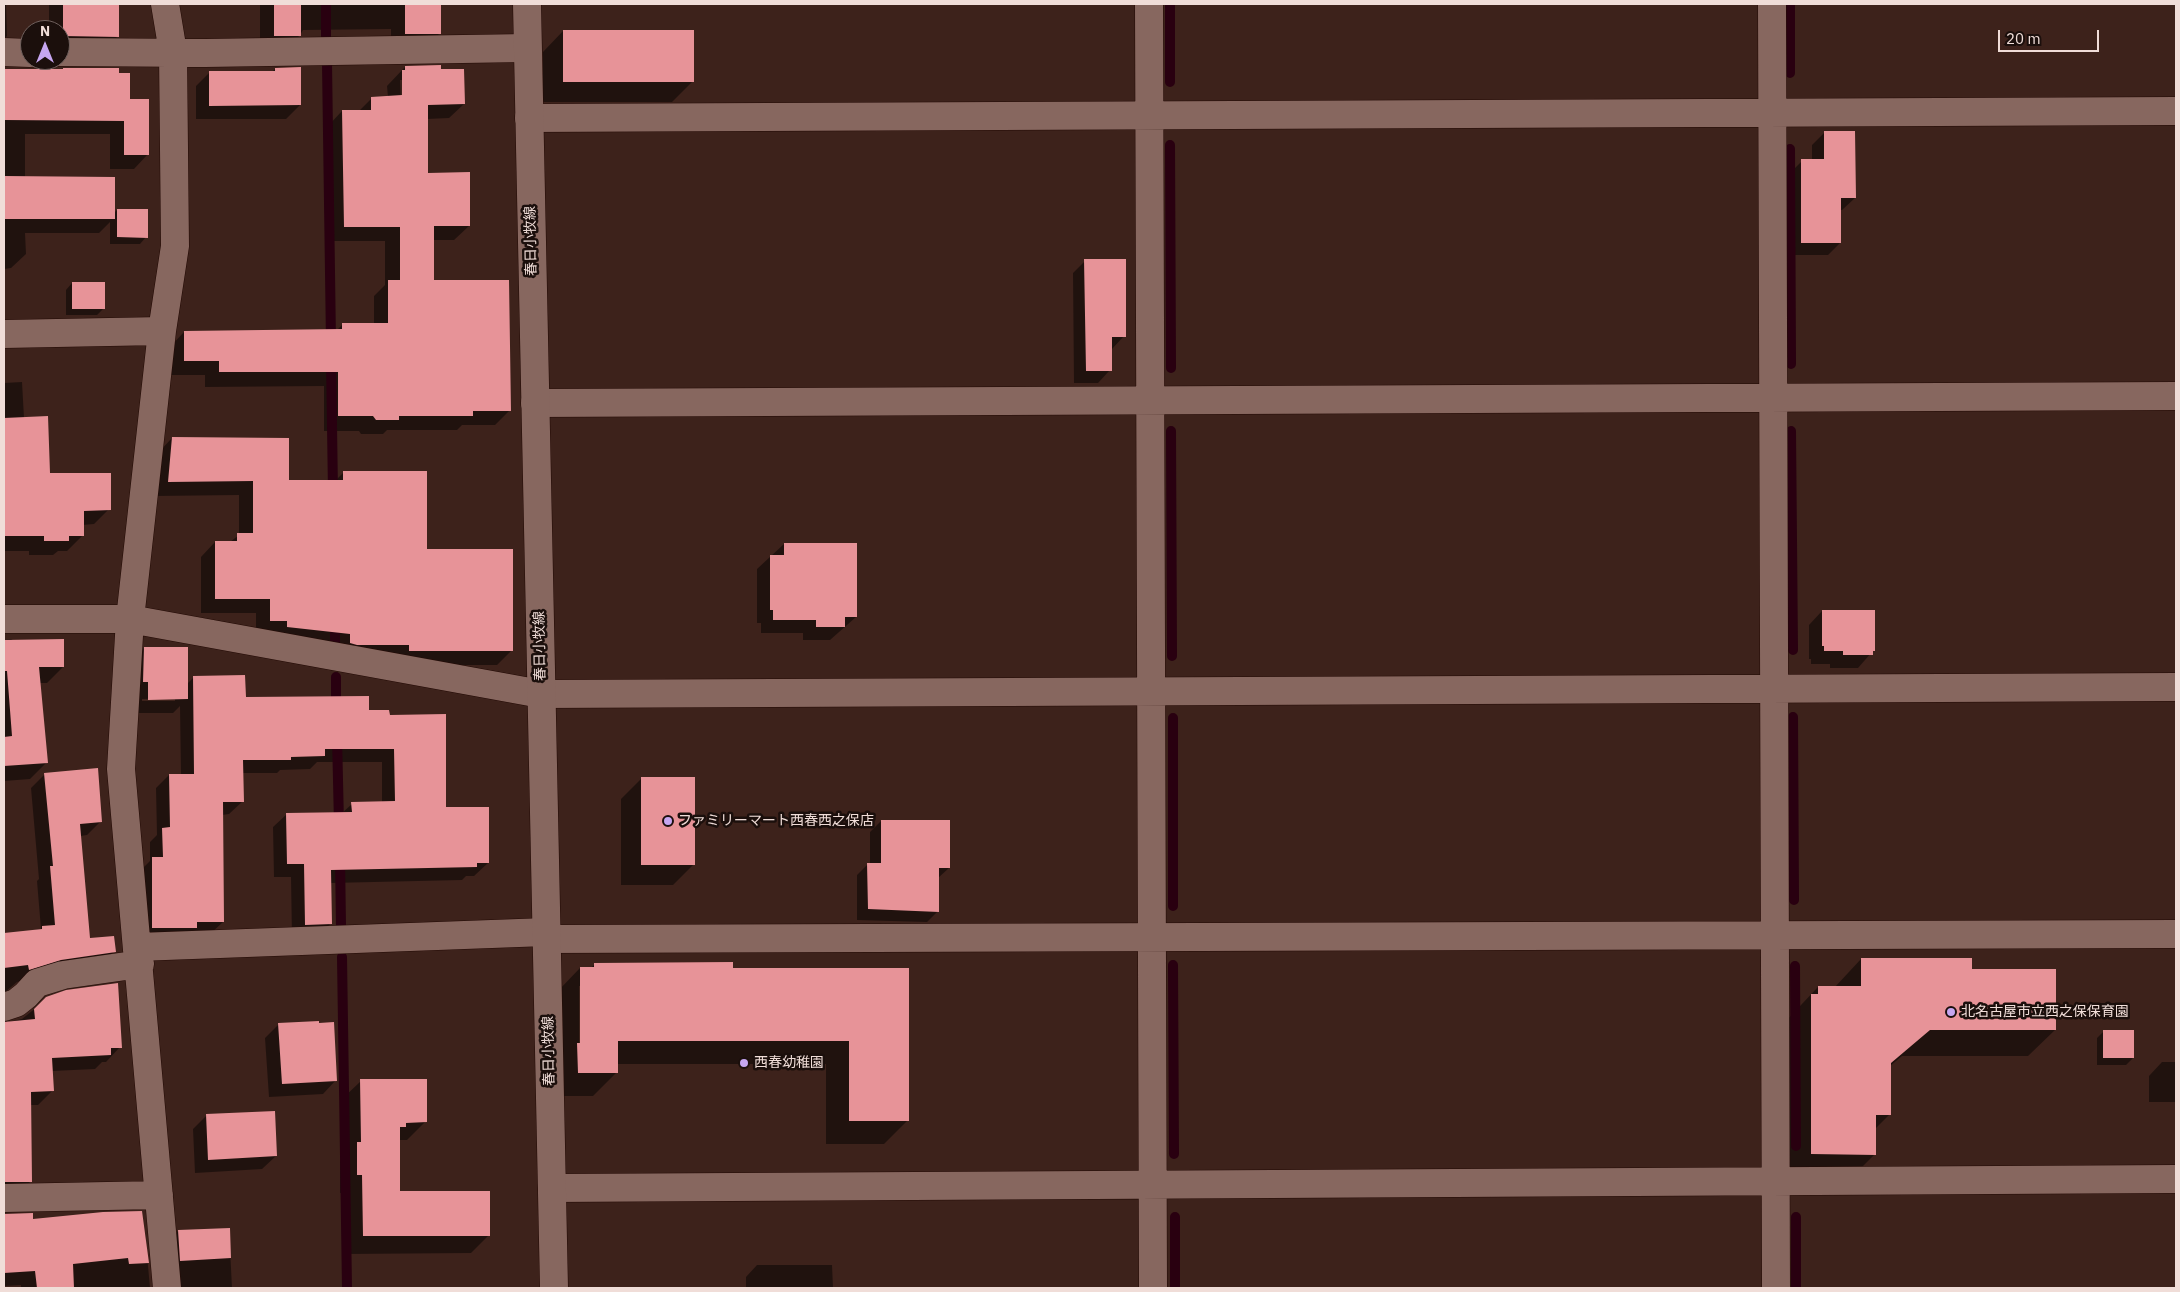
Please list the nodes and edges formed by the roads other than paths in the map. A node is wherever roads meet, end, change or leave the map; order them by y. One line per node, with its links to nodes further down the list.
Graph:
1 (166, 4): 8 (street)
2 (527, 4): 5 (street, 春日小牧線)
3 (1149, 4): 12 (street)
4 (1772, 4): 11 (street)
5 (528, 48): 8 (street); 13 (street, 春日小牧線)
6 (4, 52): 9 (street)
7 (70, 52): 8 (street)
8 (173, 52): 14 (street)
9 (20, 53)
10 (2176, 111): 11 (street)
11 (1773, 113): 12 (street); 17 (street)
12 (1149, 116): 13 (street); 18 (street)
13 (529, 118): 19 (street, 春日小牧線)
14 (162, 331): 15 (street); 21 (street)
15 (4, 334)
16 (2176, 396): 17 (street)
17 (1774, 398): 18 (street); 23 (street)
18 (1150, 400): 19 (street); 24 (street)
19 (535, 403): 25 (street, 春日小牧線)
20 (4, 619): 21 (street)
21 (130, 619): 25 (street); 30 (street)
22 (2176, 687): 23 (street)
23 (1775, 689): 24 (street); 27 (street)
24 (1151, 691): 25 (street); 29 (street)
25 (541, 694): 28 (street, 春日小牧線)
26 (2176, 934): 27 (street)
27 (1775, 935): 29 (street); 33 (street)
28 (546, 936): 29 (street); 30 (street); 35 (street, 春日小牧線)
29 (1152, 937): 34 (street)
30 (139, 955): 31 (street); 36 (street)
31 (4, 1007)
32 (2176, 1179): 33 (street)
33 (1776, 1181): 34 (street); 41 (street)
34 (1153, 1185): 35 (street); 40 (street)
35 (552, 1188): 39 (street, 春日小牧線)
36 (159, 1195): 37 (street); 38 (street)
37 (4, 1198)
38 (167, 1288)
39 (554, 1288)
40 (1153, 1288)
41 (1776, 1288)

